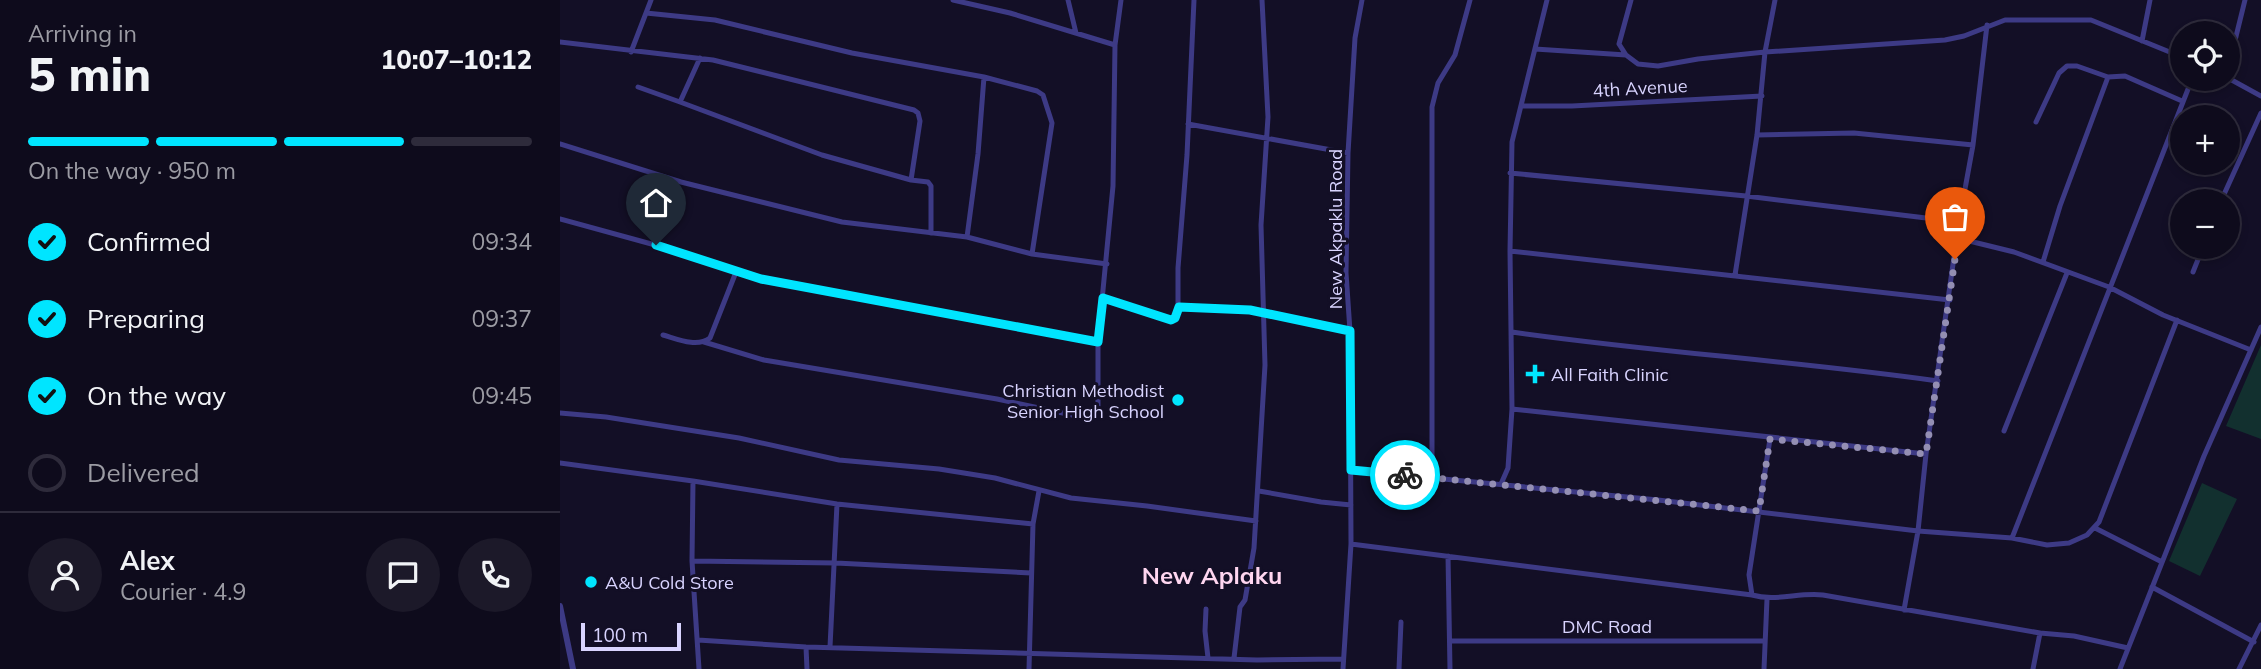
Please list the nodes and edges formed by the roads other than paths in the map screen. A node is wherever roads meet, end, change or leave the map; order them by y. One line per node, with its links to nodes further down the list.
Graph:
1 (652, 0): 14 (street)
2 (953, 0): 17 (street)
3 (1068, 0): 17 (street)
4 (1121, 0): 20 (street)
5 (1194, 0): 39 (street)
6 (1262, 0): 41 (street)
7 (1362, 0): 44 (street, New Akpaklu Road)
8 (1470, 0): 84 (street)
9 (1547, 0): 21 (street)
10 (1631, 0): 25 (street)
11 (1775, 0): 23 (street)
12 (2150, 0): 18 (street)
13 (2245, 0): 15 (street)
14 (646, 13): 22 (street); 27 (street)
15 (2240, 21)
16 (1987, 25): 18 (street); 23 (street); 43 (street)
17 (1076, 33): 20 (street)
18 (2142, 41): 24 (street)
19 (560, 42): 22 (street)
20 (1115, 45): 58 (street)
21 (1535, 49): 25 (street); 36 (street)
22 (631, 52): 26 (street)
23 (1765, 52): 25 (street); 32 (street)
24 (2170, 53)
25 (1626, 55)
26 (700, 58): 35 (street); 46 (street)
27 (984, 77): 52 (street); 55 (street)
28 (2108, 77): 34 (street); 38 (street); 57 (street)
29 (2240, 85): 33 (street)
30 (638, 87): 35 (street)
31 (2187, 91): 34 (street)
32 (1762, 96): 36 (street, 4th Avenue); 40 (street)
33 (2261, 96)
34 (2182, 101): 63 (street)
35 (680, 102): 46 (street)
36 (1521, 106): 45 (street)
37 (2261, 113): 47 (street)
38 (2036, 121)
39 (1188, 124): 41 (street); 66 (street)
40 (1757, 135): 43 (street); 48 (street)
41 (1266, 140): 44 (street); 67 (street)
42 (560, 144): 51 (street)
43 (1973, 145): 50 (street)
44 (1348, 153): 70 (street, New Akpaklu Road)
45 (1510, 173): 48 (street); 54 (street)
46 (911, 180): 51 (street)
47 (2226, 189)
48 (1746, 196): 50 (street); 62 (street)
49 (560, 219): 59 (street)
50 (1959, 222): 53 (street)
51 (931, 233): 52 (street)
52 (967, 237): 55 (street)
53 (1957, 238): 57 (street); 65 (street)
54 (1510, 251): 62 (street); 71 (street)
55 (1032, 254): 58 (street)
56 (2198, 259): 61 (street)
57 (2043, 262): 60 (street)
58 (1107, 264): 64 (street)
59 (736, 272): 73 (street); 74 (street)
60 (2067, 272): 63 (street); 79 (street)
61 (2193, 272)
62 (1735, 275): 65 (street)
63 (2109, 287): 68 (street); 96 (street)
64 (1103, 298): 66 (street); 74 (street)
65 (1950, 300): 76 (street)
66 (1179, 307): 67 (street)
67 (1264, 314): 70 (street); 88 (street)
68 (2177, 320): 75 (street); 94 (street)
69 (2261, 327): 75 (street)
70 (1350, 331): 83 (street, New Akpaklu Road)
71 (1512, 332): 76 (street); 77 (street)
72 (663, 335): 73 (street)
73 (704, 342): 74 (street)
74 (1098, 342)
75 (2251, 350): 100 (street)
76 (1938, 382): 81 (street)
77 (1512, 409): 80 (street); 86 (street)
78 (560, 413): 87 (street)
79 (2004, 431)
80 (1770, 439): 81 (street); 91 (street)
81 (1926, 454): 95 (street)
82 (560, 463): 85 (street)
83 (1351, 470): 84 (street); 90 (street, New Akpaklu Road)
84 (1432, 477): 86 (street)
85 (693, 481): 89 (street); 99 (street)
86 (1500, 484): 91 (street)
87 (1039, 491): 92 (street); 93 (street)
88 (1259, 491): 90 (street); 92 (street)
89 (838, 504): 93 (street); 101 (street)
90 (1351, 505): 97 (street, New Akpaklu Road)
91 (1759, 511): 95 (street); 104 (street)
92 (1256, 521): 123 (street)
93 (1033, 524): 102 (street)
94 (2095, 528): 96 (street); 100 (street)
95 (1918, 531): 96 (street); 108 (street)
96 (2011, 538)
97 (1351, 544): 98 (street); 124 (street, New Akpaklu Road)
98 (1448, 556): 104 (street); 114 (street)
99 (692, 561): 101 (street); 113 (street)
100 (2162, 562): 103 (street)
101 (836, 563): 102 (street); 119 (street)
102 (1031, 573): 121 (street)
103 (2152, 587): 116 (street); 120 (street)
104 (1752, 595): 105 (street)
105 (1767, 599): 108 (street); 115 (street)
106 (560, 606): 112 (street)
107 (1206, 609): 122 (street)
108 (1904, 610): 111 (street)
109 (1401, 622): 132 (street)
110 (2261, 625): 116 (street)
111 (2040, 633): 120 (street); 135 (street)
112 (567, 640): 117 (street); 126 (street)
113 (698, 640): 118 (street); 127 (street)
114 (1450, 641): 115 (street, DMC Road); 133 (street)
115 (1764, 641): 134 (street)
116 (2254, 642): 137 (street)
117 (560, 645)
118 (806, 647): 119 (street); 128 (street)
119 (830, 647): 121 (street)
120 (2128, 648): 136 (street)
121 (1028, 653): 122 (street); 129 (street)
122 (1208, 658): 123 (street)
123 (1234, 658): 125 (street)
124 (1343, 659): 125 (street); 131 (street, New Akpaklu Road)
125 (1257, 660): 130 (street)
126 (573, 669)
127 (699, 669)
128 (807, 669)
129 (1029, 669)
130 (1257, 669)
131 (1343, 669)
132 (1399, 669)
133 (1450, 669)
134 (1764, 669)
135 (2033, 669)
136 (2120, 669)
137 (2239, 669)

